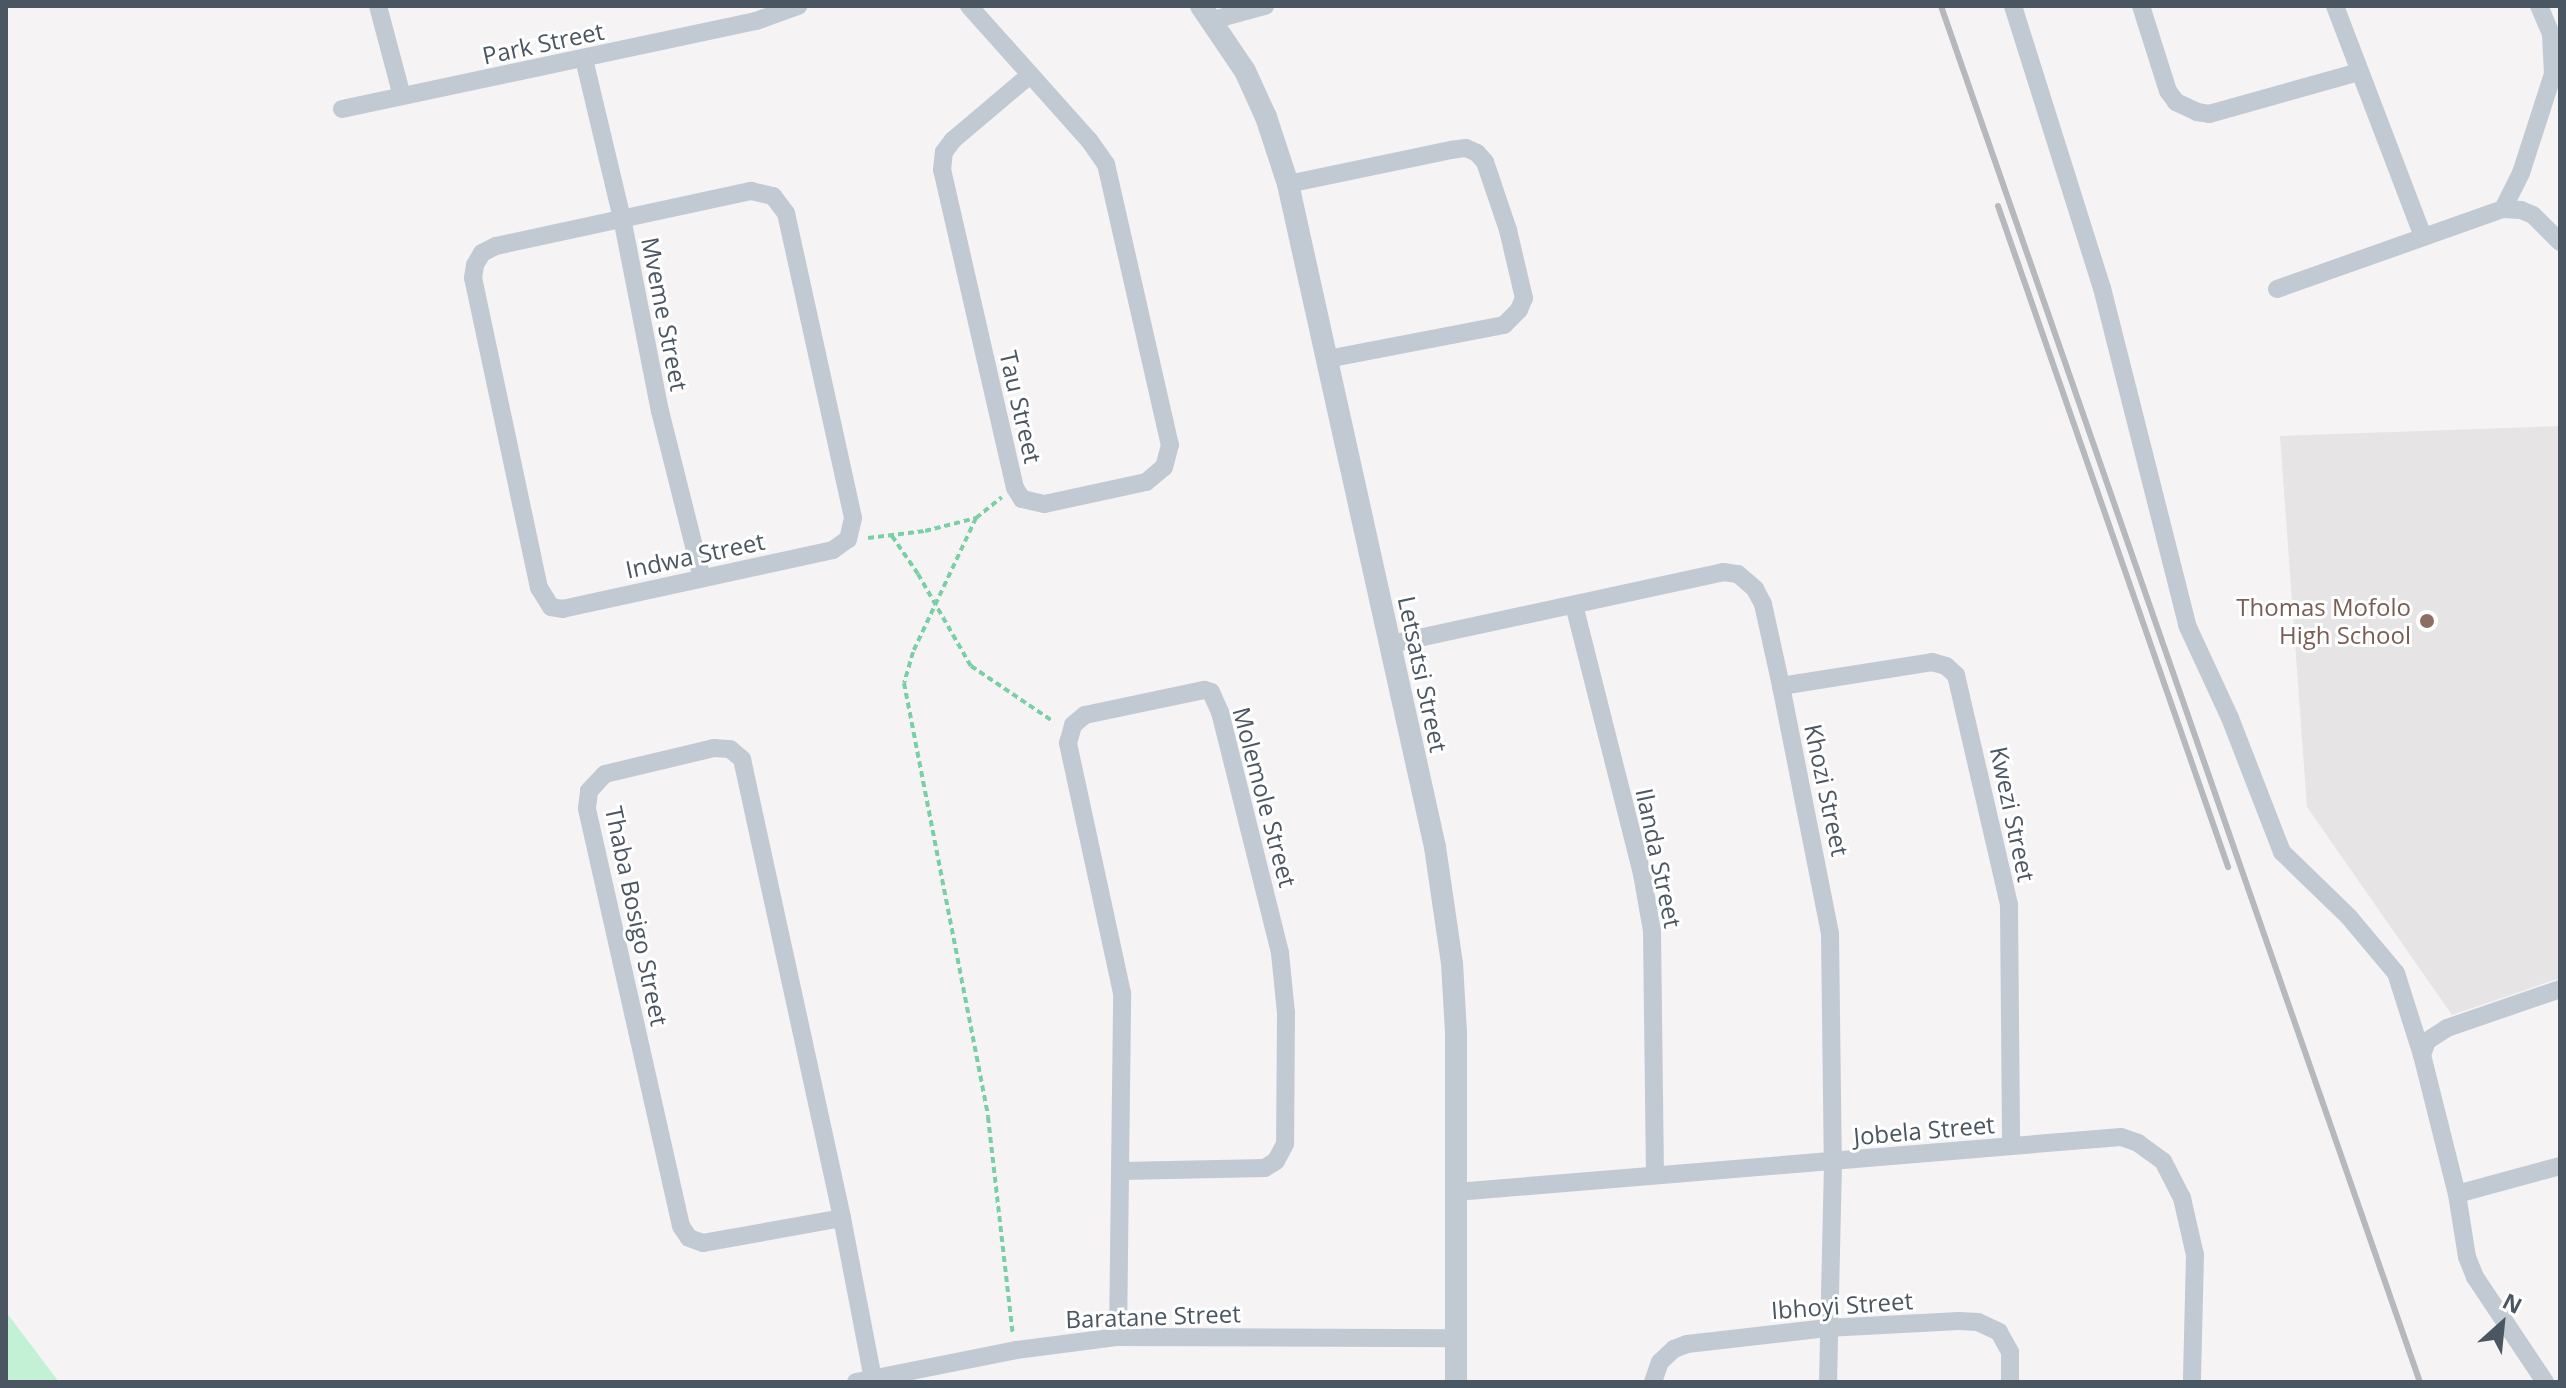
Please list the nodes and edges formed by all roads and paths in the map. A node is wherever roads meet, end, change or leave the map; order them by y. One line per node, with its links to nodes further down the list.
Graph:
1 (378, 6): 13 (street)
2 (798, 6): 10 (street, Park Street)
3 (969, 6): 12 (street, Tau Street)
4 (1265, 6): 9 (street)
5 (2013, 6): 33 (street)
6 (2141, 6): 11 (street)
7 (2335, 6): 11 (street)
8 (2539, 6): 16 (street)
9 (1207, 13): 15 (street, Letsatsi Street)
10 (584, 59): 13 (street, Park Street); 17 (street, Mveme Street)
11 (2358, 72): 18 (street)
12 (1030, 75): 22 (street, Tau Street); 22 (street, Tau Street)
13 (402, 96): 14 (street, Park Street)
14 (342, 109)
15 (1288, 184): 21 (street, Letsatsi Street); 21 (street)
16 (2503, 209): 18 (street); 19 (street)
17 (622, 218): 24 (street, Indwa Street); 26 (street, Mveme Street); 26 (street, Indwa Street)
18 (2423, 237): 20 (street)
19 (2560, 242)
20 (2277, 289)
21 (1327, 359): 29 (street, Letsatsi Street)
22 (1015, 488): 23 (path)
23 (976, 518): 25 (path); 28 (path)
24 (851, 532): 25 (path); 26 (street, Indwa Street)
25 (892, 536): 28 (path)
26 (702, 578)
27 (1574, 605): 29 (street, Khozi Street); 30 (street, Khozi Street); 38 (street, Ilanda Street)
28 (935, 607): 31 (path); 45 (path)
29 (1391, 644): 39 (street, Letsatsi Street)
30 (1781, 686): 34 (street, Kwezi Street); 35 (street, Khozi Street)
31 (1070, 732): 37 (street); 37 (street, Molemole Street)
32 (2560, 989): 33 (street)
33 (2422, 1055): 40 (street)
34 (2011, 1146): 35 (street, Jobela Street); 52 (street, Jobela Street)
35 (1833, 1163): 38 (street, Jobela Street); 42 (street, Khozi Street)
36 (2560, 1166): 40 (street)
37 (1123, 1171): 43 (street)
38 (1655, 1174): 39 (street, Jobela Street)
39 (1456, 1192): 44 (street, Letsatsi Street)
40 (2457, 1194): 46 (street)
41 (842, 1218): 41 (street, Thaba Bosigo Street); 47 (street, Thaba Bosigo Street)
42 (1827, 1328): 49 (street, Ibhoyi Street); 50 (street, Khozi Street); 51 (street, Ibhoyi Street)
43 (1118, 1337): 44 (street, Baratane Street); 45 (street, Baratane Street)
44 (1456, 1338): 48 (street, Letsatsi Street)
45 (1016, 1350): 47 (street, Baratane Street)
46 (2549, 1374)
47 (864, 1380)
48 (1456, 1382)
49 (1653, 1382)
50 (1828, 1382)
51 (2010, 1382)
52 (2192, 1382)

